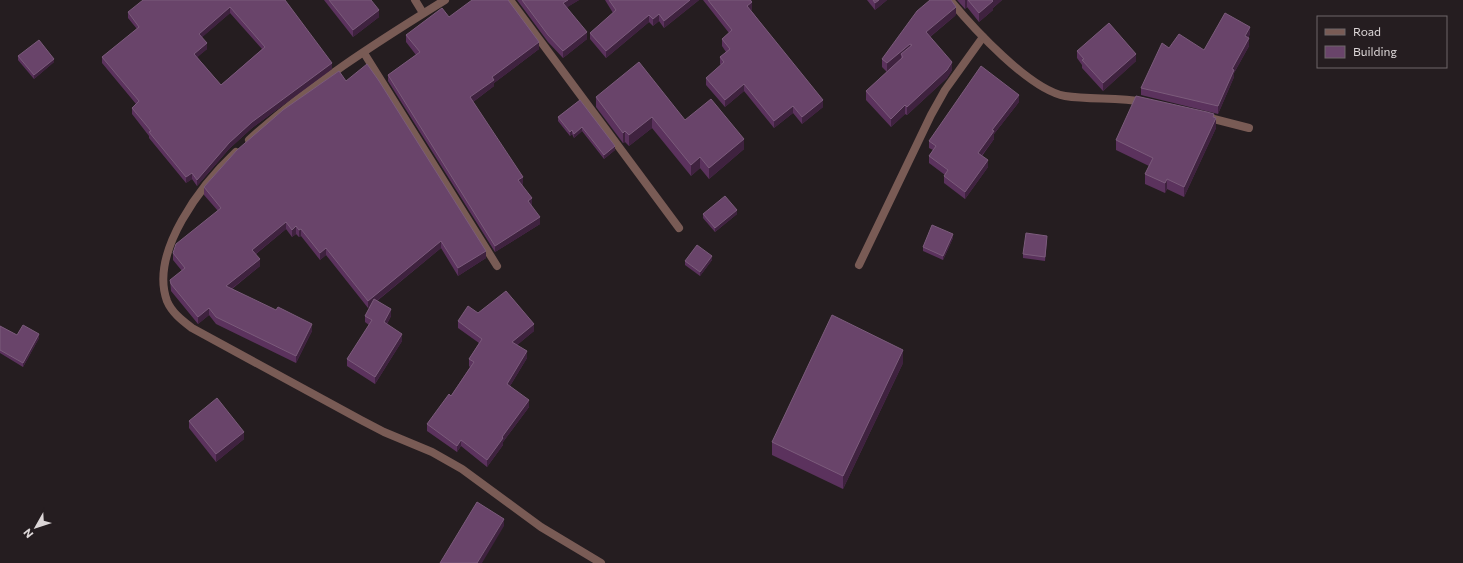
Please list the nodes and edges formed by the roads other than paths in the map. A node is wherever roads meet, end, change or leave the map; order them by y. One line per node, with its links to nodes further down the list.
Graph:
1 (415, 0): 5 (street)
2 (445, 0): 5 (street)
3 (510, 0): 11 (street)
4 (950, 0): 6 (street)
5 (424, 13): 7 (street)
6 (983, 37): 8 (street); 12 (street)
7 (364, 53): 13 (street); 14 (street)
8 (1153, 104)
9 (1196, 114): 10 (street)
10 (1248, 128)
11 (679, 228)
12 (860, 265)
13 (497, 266)
14 (602, 563)

